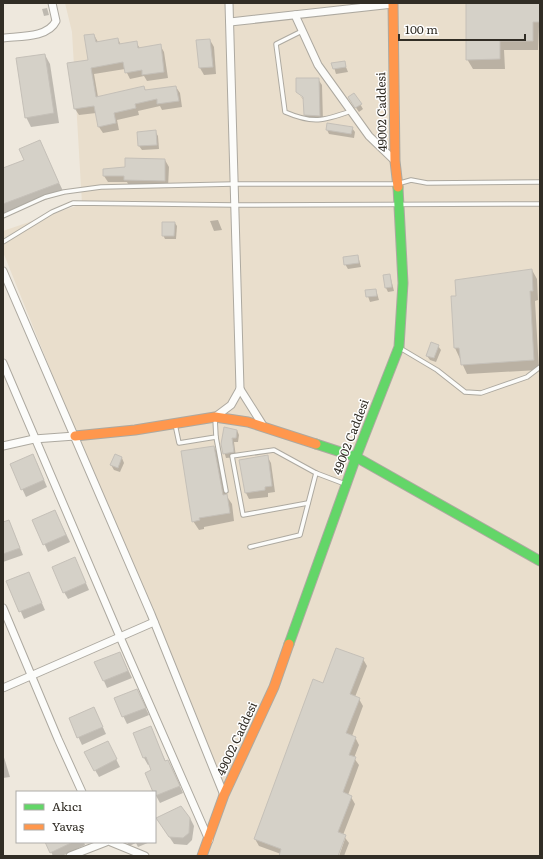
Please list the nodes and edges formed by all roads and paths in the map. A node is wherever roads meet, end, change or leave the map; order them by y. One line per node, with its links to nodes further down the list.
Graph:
1 (52, 3): 7 (street)
2 (228, 3): 5 (street)
3 (393, 3): 4 (street); 9 (street, 49002 Caddesi)
4 (295, 15): 5 (street); 6 (street)
5 (230, 22): 11 (street)
6 (302, 31): 8 (street); 8 (lane)
7 (3, 38)
8 (351, 111): 9 (street)
9 (395, 160): 12 (street, 49002 Caddesi)
10 (540, 182): 12 (lane)
11 (233, 184): 12 (lane); 14 (street); 16 (lane)
12 (397, 184): 15 (street, 49002 Caddesi)
13 (540, 204): 15 (lane)
14 (234, 205): 15 (lane); 17 (lane); 22 (street)
15 (400, 205): 19 (street, 49002 Caddesi)
16 (3, 216)
17 (3, 242)
18 (3, 271): 26 (street)
19 (399, 347): 21 (lane); 30 (street, 49002 Caddesi)
20 (3, 363): 28 (street)
21 (540, 367)
22 (240, 389): 23 (street); 25 (street)
23 (215, 417): 24 (street); 25 (street); 27 (lane)
24 (175, 423): 26 (street); 27 (lane)
25 (264, 427): 30 (street)
26 (75, 436): 28 (street); 38 (street)
27 (216, 437): 33 (lane)
28 (34, 439): 29 (street); 39 (street)
29 (3, 446)
30 (356, 457): 32 (street, 49002 Caddesi); 36 (street)
31 (316, 473): 32 (lane); 34 (lane); 34 (lane)
32 (346, 484): 43 (street, 49002 Caddesi)
33 (226, 491)
34 (308, 503): 35 (lane)
35 (250, 547)
36 (540, 561)
37 (3, 608): 40 (street)
38 (154, 622): 39 (street); 43 (street)
39 (120, 637): 40 (street); 44 (street)
40 (32, 677): 41 (street); 42 (street)
41 (3, 688)
42 (82, 791)
43 (224, 795): 44 (street, 49002 Caddesi)
44 (209, 840): 49 (street, 49002 Caddesi)
45 (103, 843): 47 (street)
46 (113, 843): 48 (street)
47 (70, 856)
48 (145, 856)
49 (202, 856)

